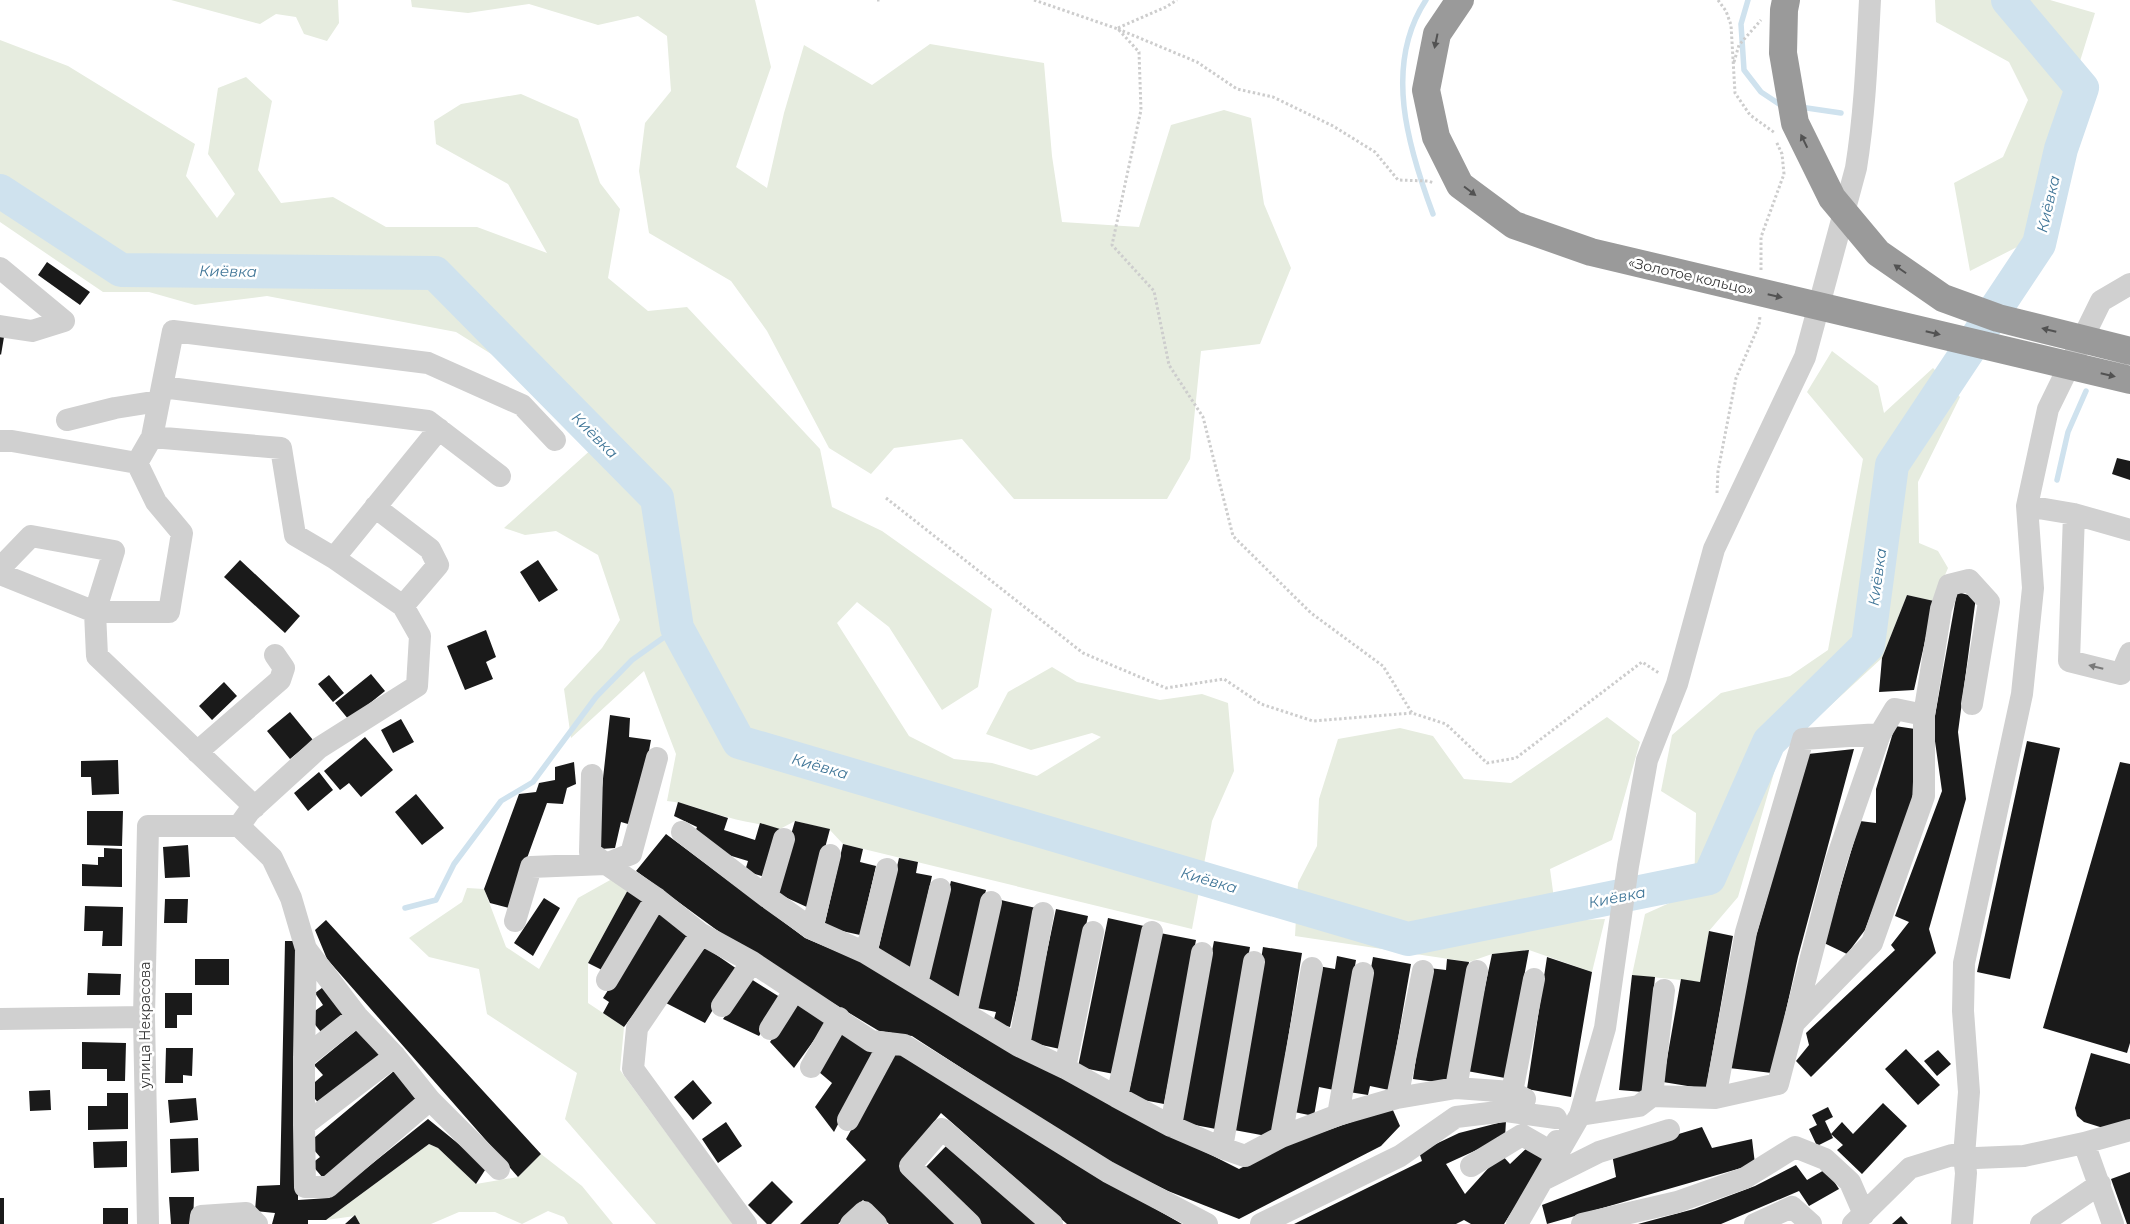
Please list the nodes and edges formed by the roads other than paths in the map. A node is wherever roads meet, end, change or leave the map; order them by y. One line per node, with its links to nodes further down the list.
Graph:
1 (1460, 0): 8 (highway, «Золотое кольцо», one-way to 8)
2 (1870, 0): 87 (street)
3 (1778, 8): 7 (highway, one-way to 3)
4 (0, 268): 6 (street)
5 (2130, 284): 17 (street)
6 (0, 326)
7 (2130, 351)
8 (2130, 380)
9 (161, 394): 10 (street); 11 (street); 12 (street); 13 (street)
10 (67, 420)
11 (439, 429): 16 (street); 18 (street)
12 (152, 436): 15 (street); 21 (street)
13 (555, 440)
14 (4, 444): 15 (street)
15 (137, 463): 25 (street)
16 (500, 476)
17 (2027, 506): 19 (street); 98 (street)
18 (375, 507): 21 (street); 24 (street)
19 (2074, 514): 20 (street); 26 (street, one-way to 19)
20 (2130, 530)
21 (334, 558): 24 (street)
22 (0, 568): 25 (street)
23 (0, 574): 25 (street)
24 (404, 606): 34 (street)
25 (95, 612): 31 (street)
26 (2130, 653)
27 (275, 655): 31 (street)
28 (1972, 704): 29 (street)
29 (1924, 715): 30 (street); 71 (street)
30 (1880, 734): 71 (street); 84 (street)
31 (196, 752): 34 (street)
32 (657, 758): 39 (street)
33 (592, 775): 39 (street)
34 (255, 808): 35 (street)
35 (239, 826): 51 (street); 68 (street, улица Некрасова)
36 (682, 832): 42 (street)
37 (784, 839): 42 (street)
38 (830, 856): 47 (street)
39 (606, 864): 43 (street); 46 (street)
40 (887, 869): 52 (street)
41 (940, 889): 62 (street)
42 (767, 897): 47 (street)
43 (656, 898): 50 (street); 61 (street)
44 (991, 902): 66 (street)
45 (1043, 913): 74 (street)
46 (515, 921)
47 (812, 929): 52 (street)
48 (1093, 932): 78 (street)
49 (1152, 932): 82 (street)
50 (702, 934): 54 (street); 107 (street)
51 (306, 949): 67 (street); 76 (street)
52 (866, 953): 62 (street)
53 (1202, 953): 91 (street)
54 (752, 962): 64 (street); 65 (street)
55 (1254, 962): 96 (street)
56 (1312, 968): 94 (street)
57 (1423, 972): 83 (street)
58 (1477, 972): 79 (street)
59 (1363, 973): 86 (street)
60 (1534, 979): 80 (street)
61 (607, 980)
62 (917, 984): 66 (street)
63 (1664, 990): 81 (street)
64 (794, 991): 69 (street); 72 (street)
65 (722, 1006)
66 (966, 1014): 74 (street)
67 (357, 1016): 75 (street); 76 (street)
68 (144, 1017): 70 (street); 104 (street, улица Некрасова)
69 (839, 1018): 73 (street); 77 (street)
70 (0, 1019)
71 (1794, 1023): 84 (street)
72 (770, 1029)
73 (889, 1044): 89 (street); 112 (street)
74 (1019, 1046): 78 (street)
75 (395, 1056): 85 (street); 90 (street)
76 (304, 1058): 90 (street)
77 (810, 1067)
78 (1065, 1068): 82 (street)
79 (1456, 1088): 80 (street); 83 (street)
80 (1512, 1092): 88 (street)
81 (1652, 1096): 84 (street); 87 (street)
82 (1117, 1097): 91 (street)
83 (1397, 1098): 86 (street)
84 (1715, 1098)
85 (430, 1100): 90 (street); 100 (street)
86 (1338, 1115): 94 (street)
87 (1580, 1115): 97 (street)
88 (1556, 1118): 97 (street); 113 (street)
89 (848, 1120)
90 (304, 1125)
91 (1171, 1126): 96 (street)
92 (1669, 1130): 101 (street)
93 (2130, 1130): 95 (street)
94 (1281, 1137): 96 (street)
95 (2084, 1143): 98 (street); 102 (street)
96 (1222, 1148)
97 (1557, 1155): 99 (street); 101 (street)
98 (1964, 1156): 103 (street); 118 (street)
99 (1471, 1166)
100 (499, 1169)
101 (1543, 1180): 114 (street)
102 (2100, 1184): 119 (street); 120 (street)
103 (1858, 1219): 115 (street)
104 (148, 1224)
105 (200, 1224): 106 (street)
106 (257, 1224)
107 (746, 1224)
108 (851, 1224): 109 (street)
109 (876, 1224)
110 (970, 1224): 111 (street)
111 (1052, 1224)
112 (1206, 1224)
113 (1261, 1224)
114 (1517, 1224)
115 (1582, 1224)
116 (1755, 1224): 117 (street)
117 (1811, 1224)
118 (1962, 1224)
119 (2041, 1224)
120 (2113, 1224)

